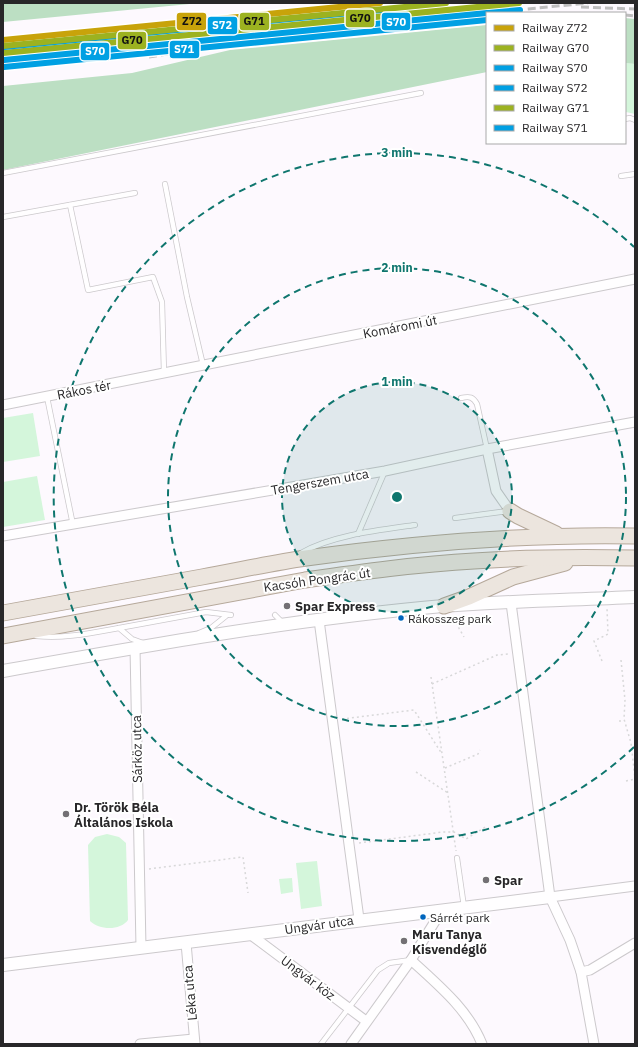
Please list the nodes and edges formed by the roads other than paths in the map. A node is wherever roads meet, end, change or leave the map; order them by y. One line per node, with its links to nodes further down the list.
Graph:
1 (421, 93): 2 (lane)
2 (3, 173)
3 (635, 174): 4 (lane)
4 (621, 176)
5 (165, 184): 10 (lane)
6 (135, 193): 7 (lane)
7 (70, 204): 8 (lane); 11 (lane)
8 (3, 217)
9 (635, 279): 10 (street, Komáromi út)
10 (203, 367): 11 (street, Komáromi út)
11 (164, 373): 12 (street, Rákos tér)
12 (47, 397): 14 (street, Rákos tér); 20 (lane)
13 (461, 398): 16 (lane)
14 (3, 406)
15 (635, 422): 16 (street, Tengerszem utca)
16 (487, 449): 17 (street, Tengerszem utca); 18 (street)
17 (385, 471): 20 (street, Tengerszem utca); 22 (lane)
18 (510, 511): 19 (lane); 23 (main road)
19 (455, 518)
20 (73, 524): 24 (street, Tengerszem utca)
21 (415, 525): 22 (lane)
22 (358, 534): 28 (lane)
23 (561, 535): 25 (main road, Kacsóh Pongrác út); 28 (main road, Kacsóh Pongrác út)
24 (3, 536)
25 (635, 536)
26 (587, 558): 27 (main road, Kacsóh Pongrác út); 31 (main road); 37 (main road, Kacsóh Pongrác út)
27 (635, 558)
28 (282, 562): 32 (main road, Kacsóh Pongrác út)
29 (635, 597): 30 (street)
30 (511, 603): 31 (street); 44 (street)
31 (444, 606): 34 (street)
32 (3, 614)
33 (275, 616): 35 (lane)
34 (319, 620): 35 (street); 47 (street)
35 (285, 624): 38 (street)
36 (119, 628): 37 (lane); 38 (lane); 39 (lane)
37 (9, 635)
38 (185, 639): 39 (street)
39 (152, 645): 40 (street)
40 (134, 648): 41 (street); 51 (street, Sárköz utca)
41 (3, 671)
42 (457, 858): 45 (lane)
43 (635, 886): 44 (street, Ungvár utca)
44 (550, 897): 45 (street, Ungvár utca); 54 (street)
45 (464, 907): 46 (street, Ungvár utca)
46 (442, 910): 47 (street, Ungvár utca); 52 (street)
47 (359, 919): 48 (street, Ungvár utca)
48 (251, 935): 49 (street, Ungvár utca); 55 (street, Ungvár köz)
49 (186, 943): 51 (street, Ungvár utca); 57 (street, Léka utca)
50 (635, 943): 54 (street)
51 (141, 947): 53 (street, Ungvár utca)
52 (411, 960): 55 (lane); 56 (street); 61 (street)
53 (3, 965)
54 (581, 972): 62 (street)
55 (348, 1008): 56 (street, Ungvár köz); 59 (lane)
56 (366, 1021): 60 (street)
57 (195, 1042): 58 (street)
58 (140, 1044)
59 (321, 1044)
60 (351, 1044)
61 (482, 1044)
62 (594, 1044)

